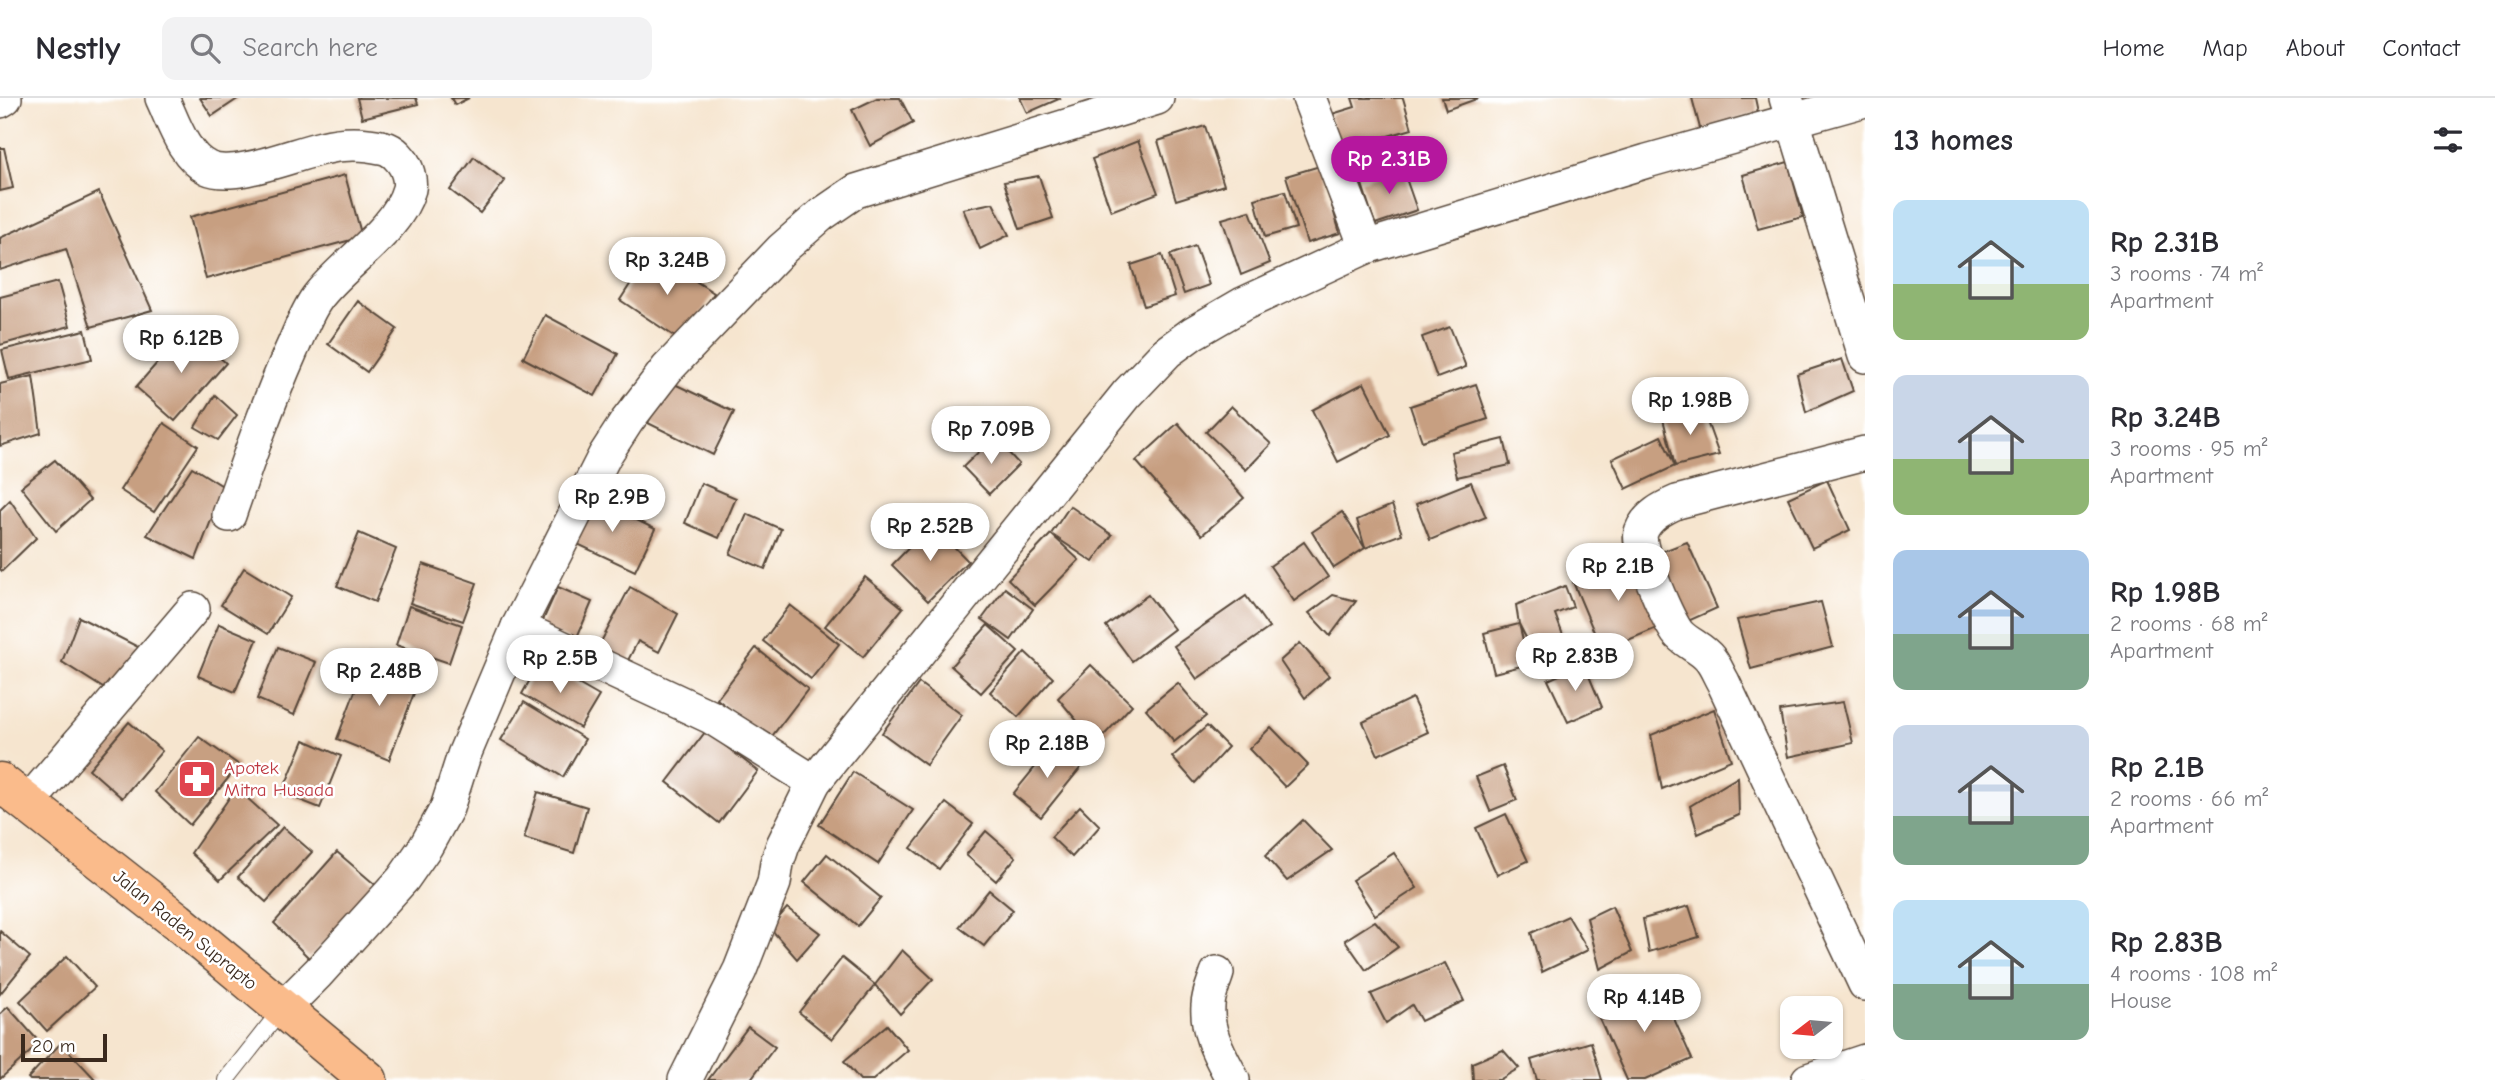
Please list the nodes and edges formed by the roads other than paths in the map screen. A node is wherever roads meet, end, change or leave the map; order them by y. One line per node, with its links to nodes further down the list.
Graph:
1 (5, 98): 6 (street)
2 (162, 98): 11 (street)
3 (1157, 98): 13 (street)
4 (1310, 98): 8 (street)
5 (1865, 100): 7 (street)
6 (0, 101)
7 (1790, 109): 8 (street); 9 (street)
8 (1366, 247): 14 (street)
9 (1865, 356)
10 (1865, 453): 17 (street)
11 (229, 515)
12 (193, 609): 15 (street)
13 (518, 627): 14 (street); 18 (street)
14 (814, 782): 22 (street)
15 (14, 793): 18 (highway, Jalan Raden Suprapto)
16 (1217, 973): 23 (street)
17 (1865, 984)
18 (282, 1009): 20 (lane); 21 (highway, Jalan Raden Suprapto)
19 (1865, 1061): 24 (street)
20 (226, 1080)
21 (368, 1080)
22 (685, 1080)
23 (1233, 1080)
24 (1808, 1080)

